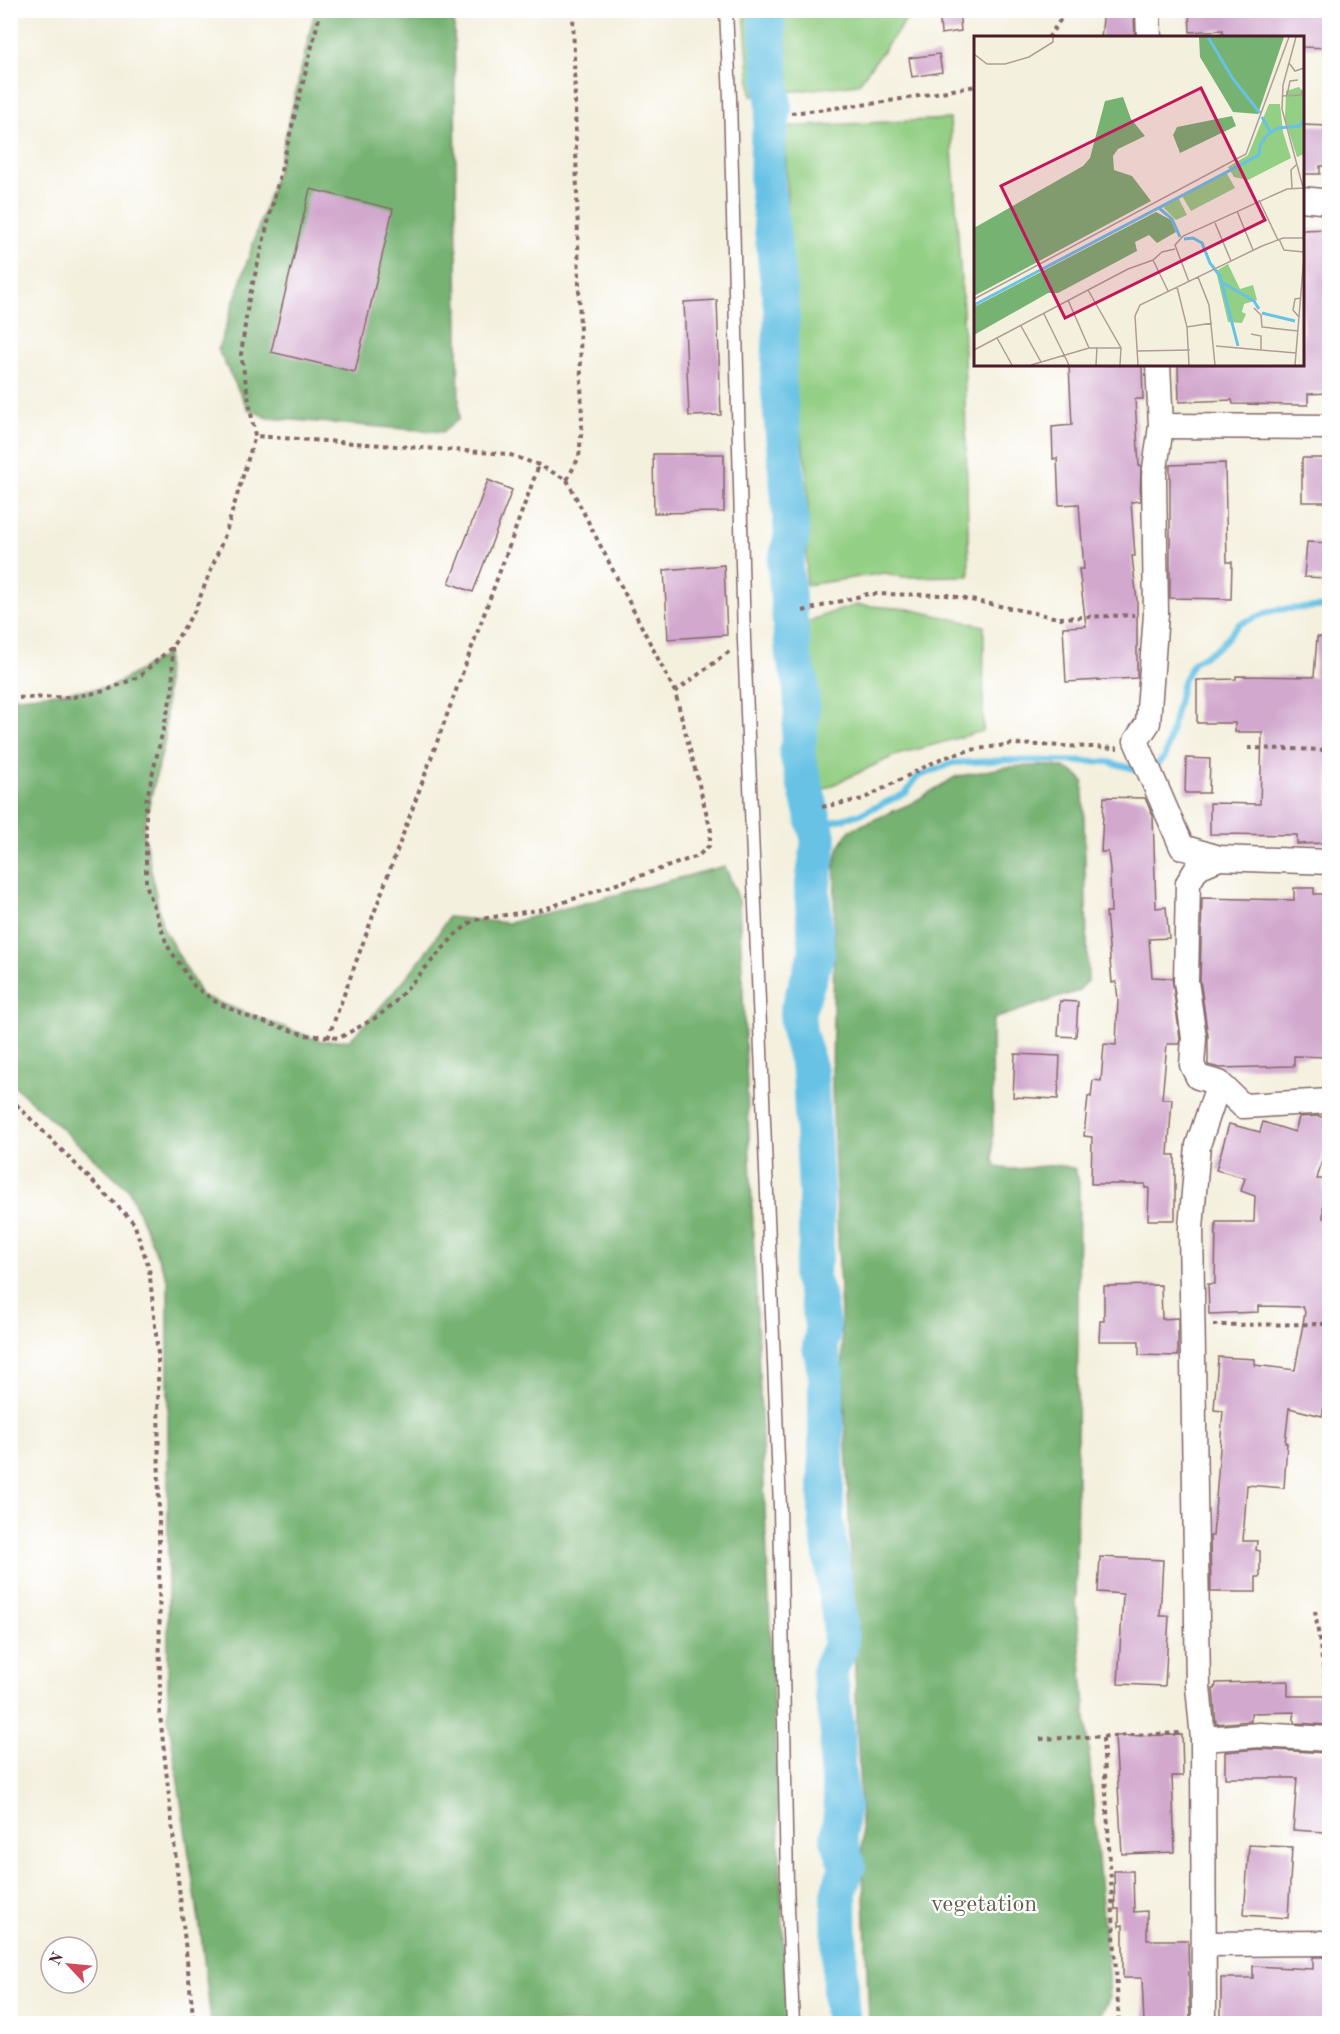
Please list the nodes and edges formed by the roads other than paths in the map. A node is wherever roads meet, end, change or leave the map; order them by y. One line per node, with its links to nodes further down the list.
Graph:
1 (726, 10): 17 (lane)
2 (1148, 10): 3 (street)
3 (1149, 36)
4 (1304, 199): 5 (street)
5 (1329, 202)
6 (1158, 366): 7 (street)
7 (1161, 426): 8 (street); 9 (street)
8 (1329, 427)
9 (1219, 858): 10 (street); 11 (street)
10 (1329, 862)
11 (1219, 1083): 12 (street); 13 (street)
12 (1329, 1101)
13 (1203, 1736): 14 (street); 16 (street)
14 (1329, 1739)
15 (1329, 1943): 16 (street)
16 (1204, 1944): 18 (street)
17 (793, 2024)
18 (1204, 2024)

